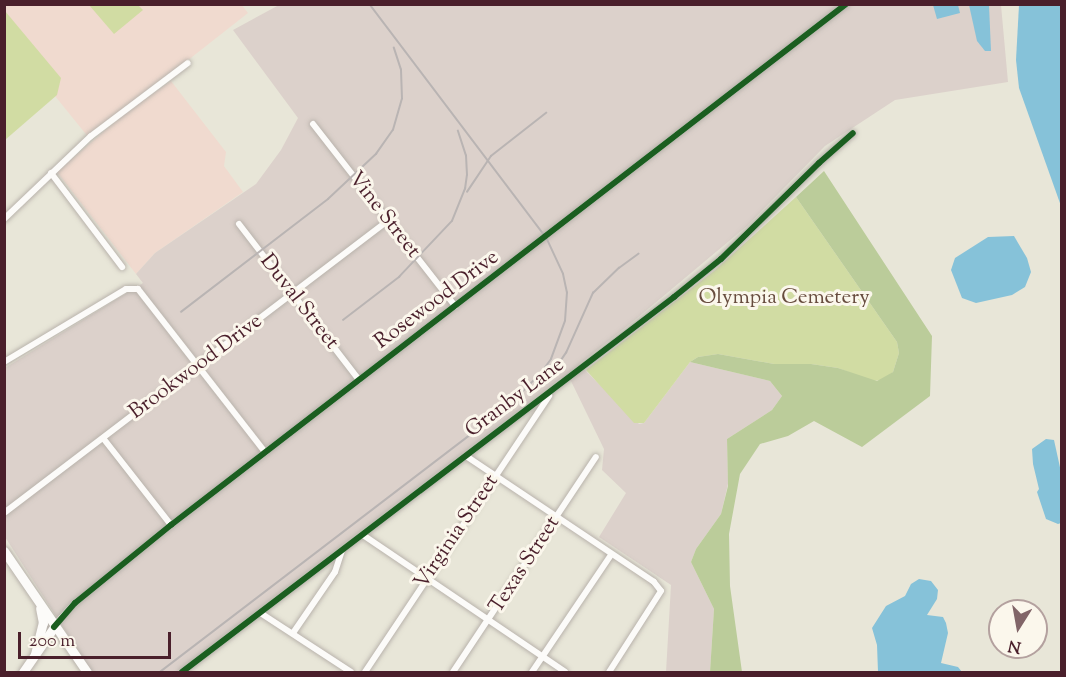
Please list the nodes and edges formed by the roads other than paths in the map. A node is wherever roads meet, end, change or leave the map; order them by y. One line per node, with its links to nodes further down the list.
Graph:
1 (846, 4): 11 (street, Rosewood Drive)
2 (188, 63): 5 (street)
3 (313, 124): 7 (street, Vine Street)
4 (854, 133): 15 (street, Granby Lane)
5 (51, 173): 6 (street); 9 (street)
6 (4, 219)
7 (388, 220): 10 (street, Brookwood Drive); 11 (street, Vine Street)
8 (239, 224): 10 (street, Duval Street)
9 (122, 267)
10 (292, 293): 13 (street, Brookwood Drive); 14 (street, Duval Street)
11 (455, 306): 14 (street, Rosewood Drive)
12 (4, 362): 13 (street)
13 (199, 365): 16 (street, Brookwood Drive); 17 (street)
14 (359, 380): 17 (street, Rosewood Drive)
15 (551, 393): 18 (street, Granby Lane); 20 (street, Virginia Street)
16 (103, 438): 21 (street, Brookwood Drive); 23 (street)
17 (265, 452): 23 (street, Rosewood Drive)
18 (466, 456): 20 (street); 24 (street, Granby Lane)
19 (596, 457): 22 (street, Texas Street)
20 (495, 476): 22 (street); 28 (street, Virginia Street)
21 (4, 513)
22 (556, 517): 27 (street); 31 (street, Texas Street)
23 (171, 525): 32 (street, Rosewood Drive)
24 (363, 535): 26 (street, Granby Lane); 28 (street)
25 (4, 551): 29 (main road)
26 (342, 551): 30 (street, Granby Lane); 33 (street)
27 (611, 555): 35 (street); 44 (street)
28 (426, 579): 31 (street); 40 (street, Virginia Street)
29 (37, 600): 32 (main road); 34 (main road)
30 (262, 614): 33 (street); 38 (street, Granby Lane)
31 (488, 621): 35 (street); 41 (street, Texas Street)
32 (54, 627): 34 (main road, Rosewood Drive); 37 (main road)
33 (292, 633): 39 (street)
34 (35, 654): 36 (main road, Rosewood Drive)
35 (543, 657): 42 (street); 43 (street)
36 (22, 672)
37 (87, 672)
38 (182, 672)
39 (351, 672)
40 (364, 672)
41 (453, 672)
42 (532, 672)
43 (566, 672)
44 (609, 672)

